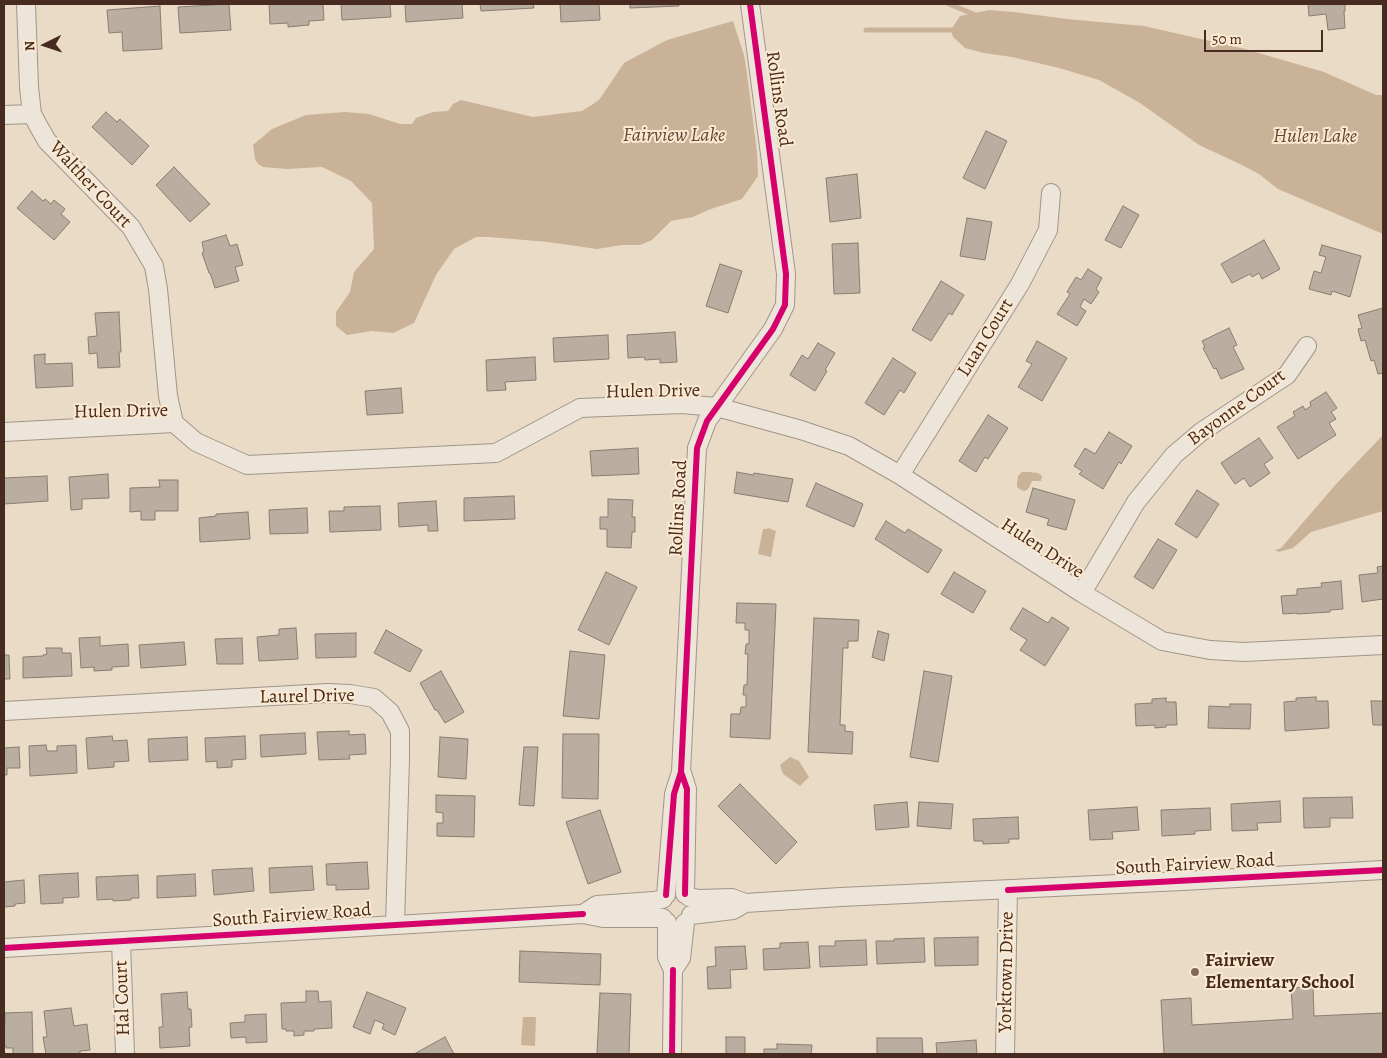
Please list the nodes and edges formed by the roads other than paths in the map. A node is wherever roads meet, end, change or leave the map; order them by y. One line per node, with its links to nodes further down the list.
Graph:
1 (26, 4): 3 (street, Walther Court)
2 (750, 4): 7 (street, Rollins Road)
3 (32, 114): 4 (street); 8 (street, Walther Court)
4 (4, 115)
5 (1051, 193): 10 (street, Luan Court)
6 (1307, 346): 11 (street, Bayonne Court)
7 (717, 406): 8 (street, Hulen Drive); 10 (street, Hulen Drive); 14 (street, Rollins Road)
8 (174, 423): 9 (street, Hulen Drive)
9 (4, 432)
10 (900, 475): 11 (street, Hulen Drive)
11 (1082, 593): 12 (street, Hulen Drive)
12 (1383, 644)
13 (4, 710): 23 (street, Laurel Drive)
14 (681, 772): 17 (street, Rollins Road); 18 (street, Rollins Road)
15 (1383, 870): 16 (street, South Fairview Road)
16 (1008, 890): 19 (street, South Fairview Road); 29 (street, Yorktown Drive)
17 (687, 896): 18 (street); 19 (street); 21 (street)
18 (664, 897): 20 (street); 22 (street)
19 (745, 903): 21 (street, South Fairview Road)
20 (583, 914): 22 (street, South Fairview Road); 23 (street, South Fairview Road)
21 (688, 919): 22 (street); 26 (street)
22 (665, 920): 26 (street)
23 (395, 924): 24 (street, South Fairview Road)
24 (121, 941): 25 (street, South Fairview Road); 27 (street, Hal Court)
25 (4, 948)
26 (673, 970): 28 (street)
27 (125, 1054)
28 (672, 1054)
29 (1005, 1054)

